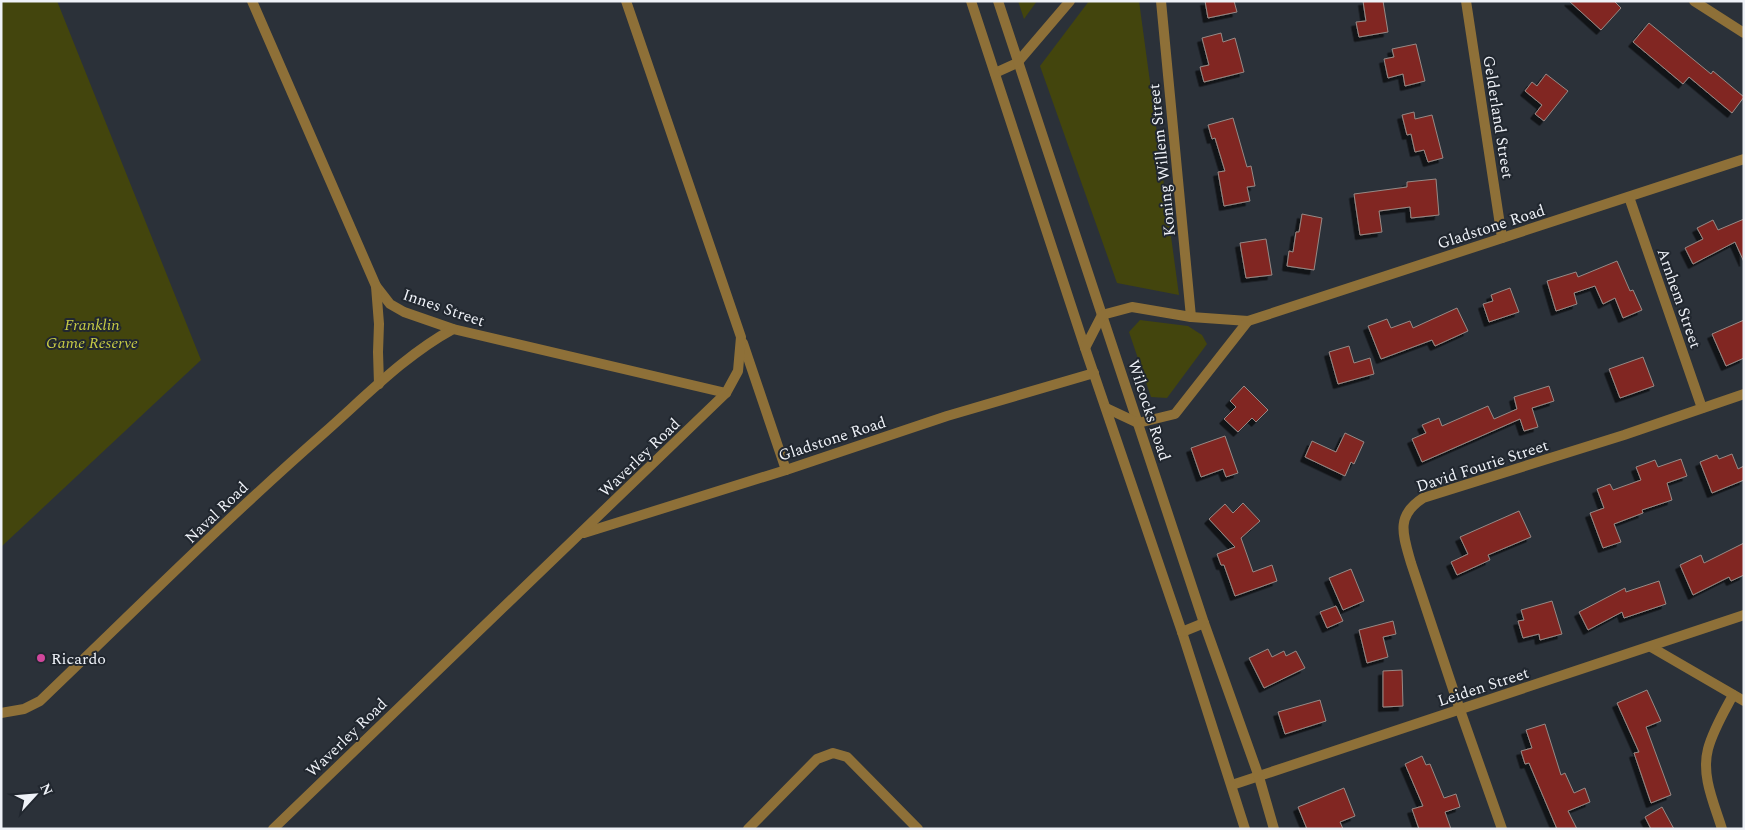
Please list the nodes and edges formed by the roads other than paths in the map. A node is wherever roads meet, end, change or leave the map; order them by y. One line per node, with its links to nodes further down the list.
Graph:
1 (252, 1): 15 (street, Innes Street)
2 (626, 1): 20 (street, Waverley Road)
3 (971, 1): 11 (street)
4 (998, 1): 10 (street, Wilcocks Road)
5 (1070, 1): 10 (street)
6 (1161, 1): 17 (street, Koning Willem Street)
7 (1466, 1): 14 (street, Gelderland Street)
8 (1694, 1): 9 (street)
9 (1744, 33)
10 (1017, 63): 11 (street); 16 (street, Wilcocks Road)
11 (995, 73): 21 (street)
12 (1744, 159): 13 (street, Gladstone Road)
13 (1629, 197): 14 (street, Gladstone Road); 27 (street, Arnhem Street)
14 (1502, 238): 18 (street, Gladstone Road)
15 (376, 286): 19 (street, Innes Street); 23 (street)
16 (1102, 315): 17 (street, Gladstone Road); 21 (street); 28 (street, Wilcocks Road)
17 (1191, 317): 18 (street, Gladstone Road)
18 (1248, 322): 28 (street)
19 (454, 329): 23 (street, Naval Road); 24 (street, Innes Street)
20 (741, 337): 24 (street, Waverley Road); 29 (street)
21 (1085, 348): 22 (street)
22 (1094, 373): 26 (street); 29 (street, Gladstone Road)
23 (379, 384): 38 (street, Naval Road)
24 (726, 393): 30 (street, Waverley Road)
25 (1744, 394): 27 (street, David Fourie Street)
26 (1106, 408): 28 (street); 33 (street)
27 (1702, 408): 37 (street, David Fourie Street)
28 (1138, 423): 32 (street, Wilcocks Road)
29 (786, 470): 30 (street, Gladstone Road)
30 (580, 534): 41 (street, Waverley Road)
31 (1744, 615): 34 (street, Leiden Street)
32 (1204, 622): 33 (street); 39 (street, Wilcocks Road)
33 (1182, 632): 40 (street)
34 (1652, 647): 35 (street); 37 (street, Leiden Street)
35 (1733, 695): 36 (street); 47 (street)
36 (1744, 701)
37 (1460, 710): 39 (street, Leiden Street); 46 (street, David Fourie Street)
38 (1, 713)
39 (1258, 777): 40 (street, Leiden Street); 45 (street, Wilcocks Road)
40 (1232, 785): 44 (street)
41 (273, 829)
42 (748, 829): 43 (street)
43 (918, 829)
44 (1245, 829)
45 (1274, 829)
46 (1502, 829)
47 (1722, 829)

